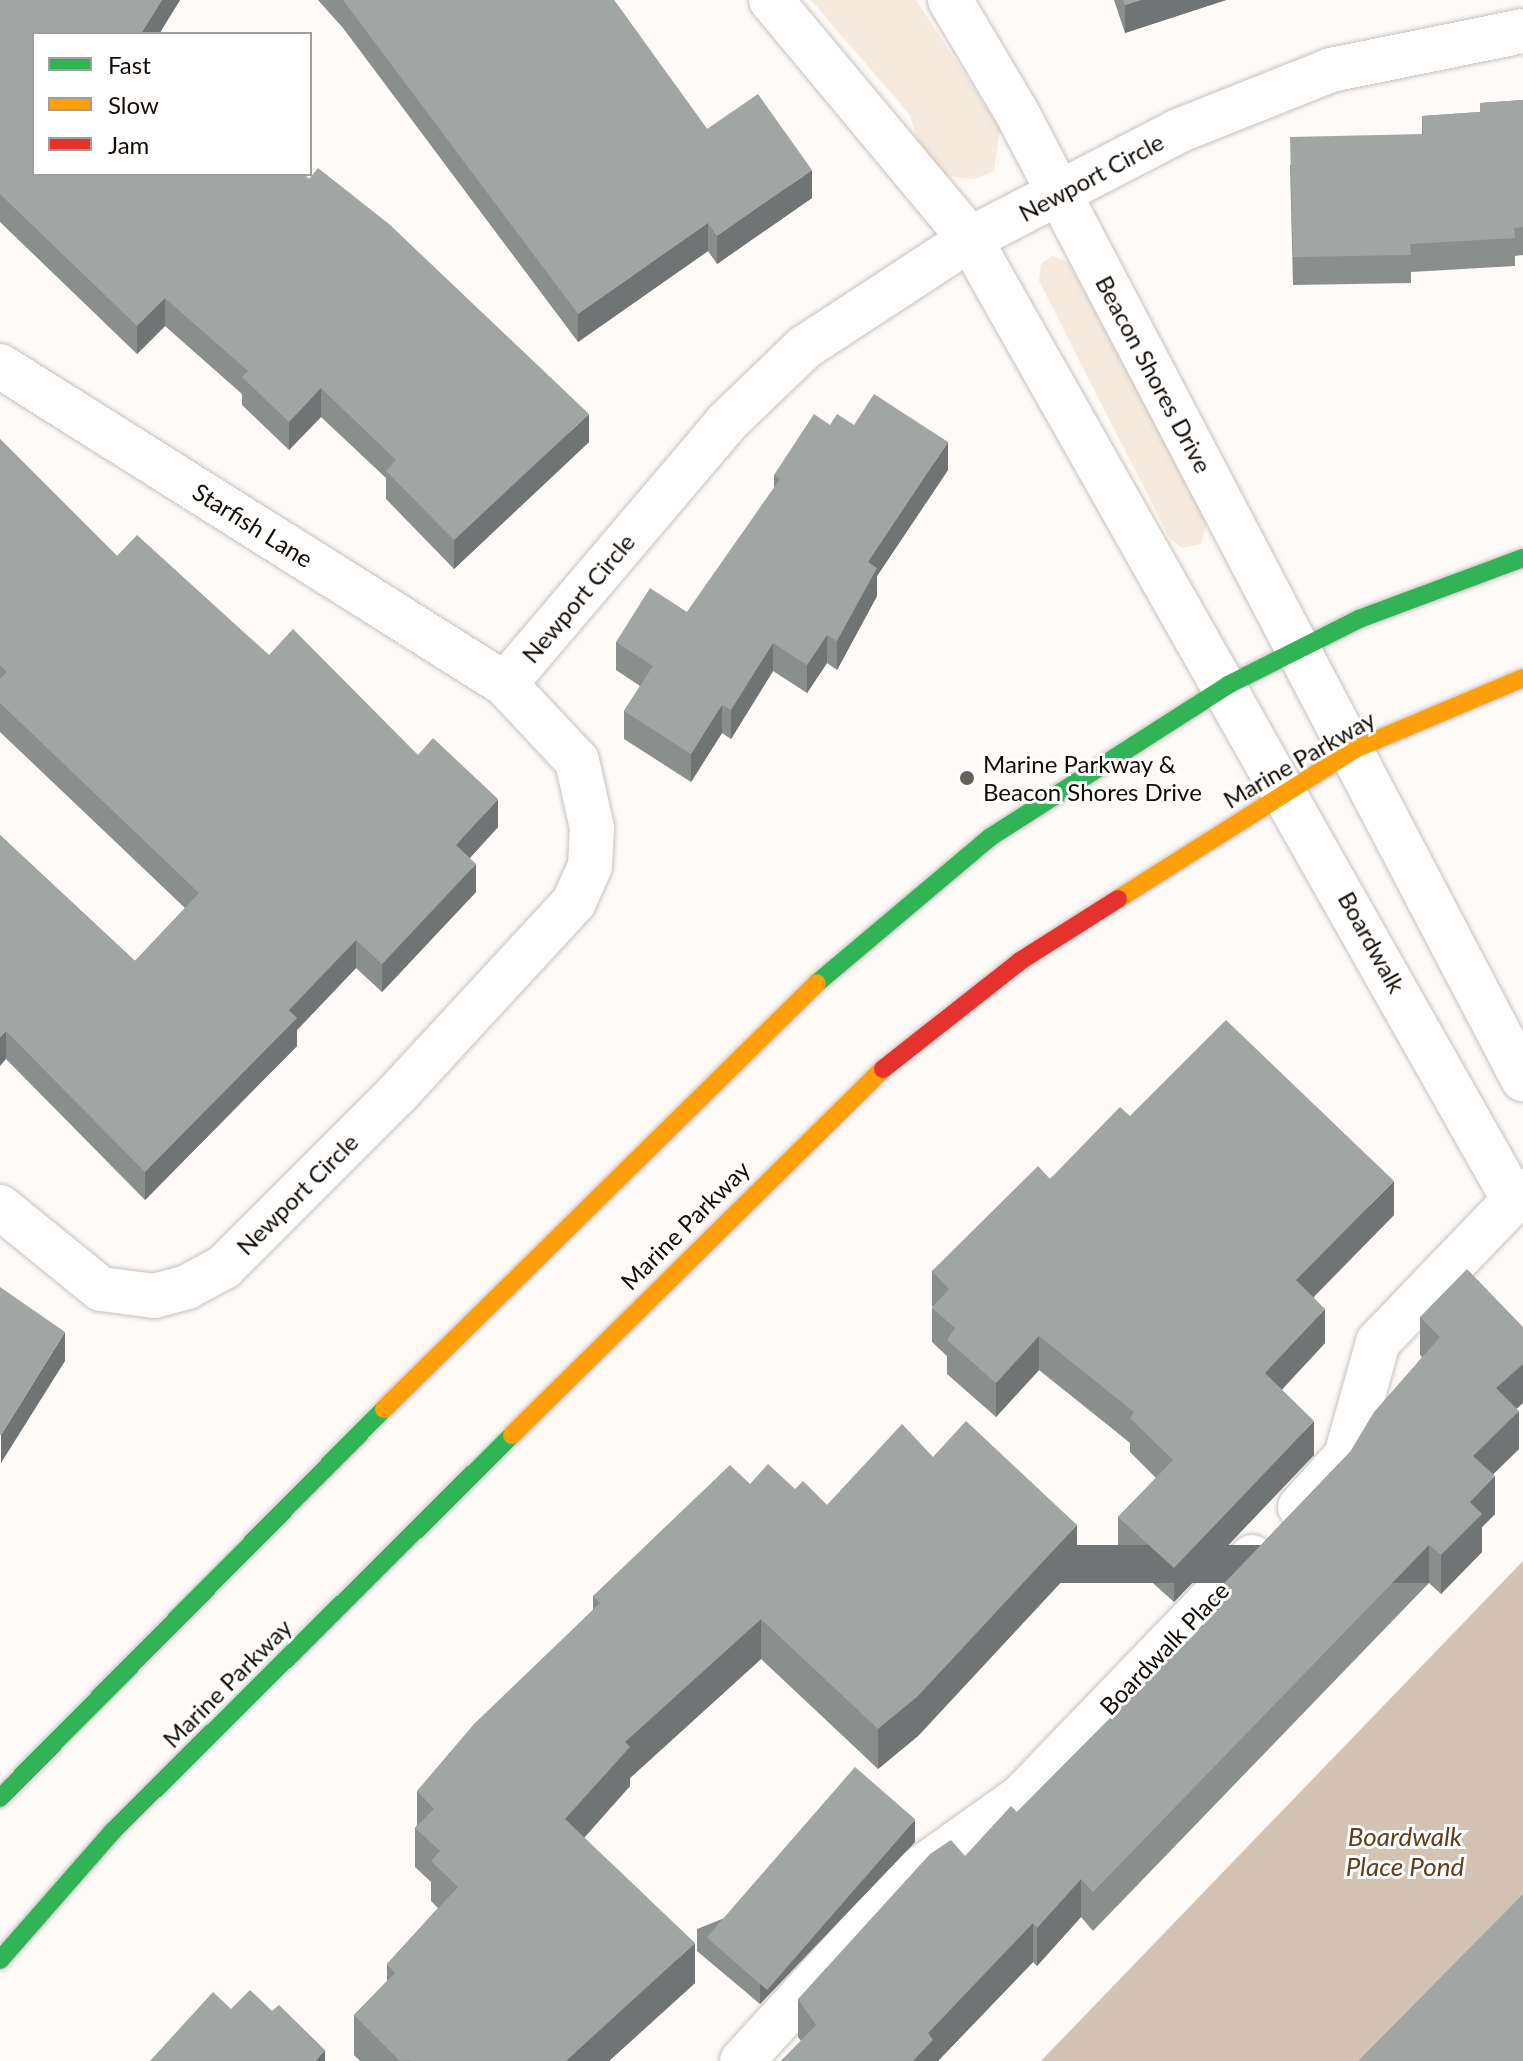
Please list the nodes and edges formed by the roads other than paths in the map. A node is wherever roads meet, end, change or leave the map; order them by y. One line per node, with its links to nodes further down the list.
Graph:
1 (771, 0): 5 (street)
2 (950, 0): 4 (street, Beacon Shores Drive)
3 (1523, 31): 4 (street, Newport Circle)
4 (1060, 195): 5 (street, Newport Circle); 8 (street, Beacon Shores Drive)
5 (970, 239): 10 (street, Newport Circle); 11 (street)
6 (0, 366): 10 (street, Starfish Lane)
7 (1523, 558): 8 (main road)
8 (1300, 649): 11 (main road); 12 (street, Beacon Shores Drive)
9 (1523, 678): 12 (main road, Marine Parkway)
10 (505, 684): 16 (street, Newport Circle)
11 (1228, 685): 13 (street, Boardwalk); 17 (main road)
12 (1355, 749): 13 (main road, Marine Parkway); 14 (street)
13 (1288, 790): 15 (street, Boardwalk); 18 (main road, Marine Parkway)
14 (1523, 1079)
15 (1518, 1196): 19 (street, Boardwalk Place)
16 (0, 1207)
17 (0, 1798)
18 (0, 1960)
19 (742, 2061)

